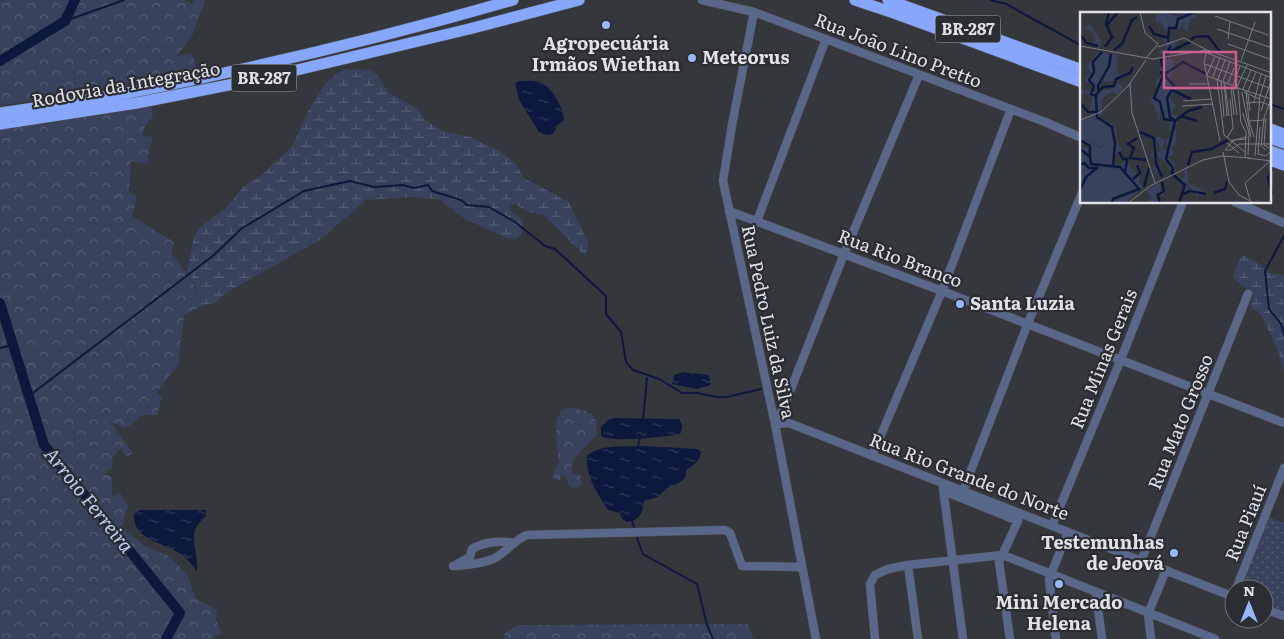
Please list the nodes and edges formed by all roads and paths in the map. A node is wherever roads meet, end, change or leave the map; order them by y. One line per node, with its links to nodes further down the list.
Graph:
1 (512, 0): 15 (highway, Rodovia da Integração / BR-287)
2 (579, 0): 16 (highway, Rodovia da Integração / BR-287)
3 (702, 0): 6 (street, Rua João Lino Pretto)
4 (855, 0): 8 (highway, BR-287)
5 (888, 0): 8 (highway, BR-287)
6 (754, 12): 7 (street, Rua João Lino Pretto); 29 (street, Rua Pedro Luiz da Silva)
7 (826, 39): 11 (street, Rua João Lino Pretto); 30 (street)
8 (1046, 63): 9 (highway, BR-287); 10 (highway, BR-287); 12 (highway, BR-287); 13 (highway, BR-287)
9 (1080, 63)
10 (1080, 70)
11 (919, 75): 14 (street, Rua João Lino Pretto); 32 (street)
12 (1080, 81)
13 (1080, 87)
14 (1011, 109): 19 (street, Rua João Lino Pretto); 33 (street)
15 (0, 113)
16 (0, 124)
17 (1272, 130): 18 (highway)
18 (1284, 134)
19 (1080, 137)
20 (1272, 139): 21 (highway)
21 (1284, 143)
22 (1272, 152): 23 (highway)
23 (1284, 156)
24 (1272, 161): 25 (highway)
25 (1284, 165)
26 (1080, 198): 35 (street)
27 (1181, 204): 36 (street, Rua Minas Gerais)
28 (1240, 204): 31 (street)
29 (729, 210): 30 (street, Rua Rio Branco); 39 (street, Rua Pedro Luiz da Silva)
30 (757, 221): 32 (street, Rua Rio Branco)
31 (1284, 223)
32 (844, 254): 33 (street, Rua Rio Branco); 39 (street)
33 (942, 291): 35 (street, Rua Rio Branco); 40 (street)
34 (1248, 294): 37 (street, Rua Mato Grosso)
35 (1028, 323): 36 (street, Rua Rio Branco); 43 (street)
36 (1121, 359): 37 (street, Rua Rio Branco); 44 (street, Rua Minas Gerais)
37 (1209, 393): 38 (street, Rua Rio Branco); 49 (street, Rua Mato Grosso)
38 (1284, 423)
39 (775, 424): 40 (street, Rua Rio Grande do Norte); 51 (street, Rua Pedro Luiz da Silva)
40 (872, 456): 42 (street, Rua Rio Grande do Norte)
41 (1284, 468): 54 (street, Rua Piauí)
42 (943, 487): 43 (street, Rua Rio Grande do Norte); 47 (street); 48 (street)
43 (963, 491): 44 (street, Rua Rio Grande do Norte)
44 (1052, 526): 45 (street, Rua Rio Grande do Norte)
45 (1068, 532): 49 (street, Rua Rio Grande do Norte); 53 (street)
46 (514, 543): 46 (street); 51 (street)
47 (1003, 555): 48 (street); 53 (street); 63 (street)
48 (953, 560): 50 (street); 62 (street)
49 (1141, 560): 52 (street, Rua Rio Grande do Norte)
50 (908, 565): 60 (street); 61 (street)
51 (802, 567): 59 (street, Rua Pedro Luiz da Silva)
52 (1166, 570): 55 (street, Rua Rio Grande do Norte); 57 (street)
53 (1051, 574): 56 (street); 64 (street)
54 (1240, 579)
55 (1224, 590)
56 (1096, 593): 57 (street); 65 (street)
57 (1148, 614): 58 (street); 66 (street)
58 (1196, 635): 67 (street)
59 (816, 639)
60 (875, 639)
61 (918, 639)
62 (963, 639)
63 (1010, 639)
64 (1056, 639)
65 (1102, 639)
66 (1151, 639)
67 (1215, 639)

